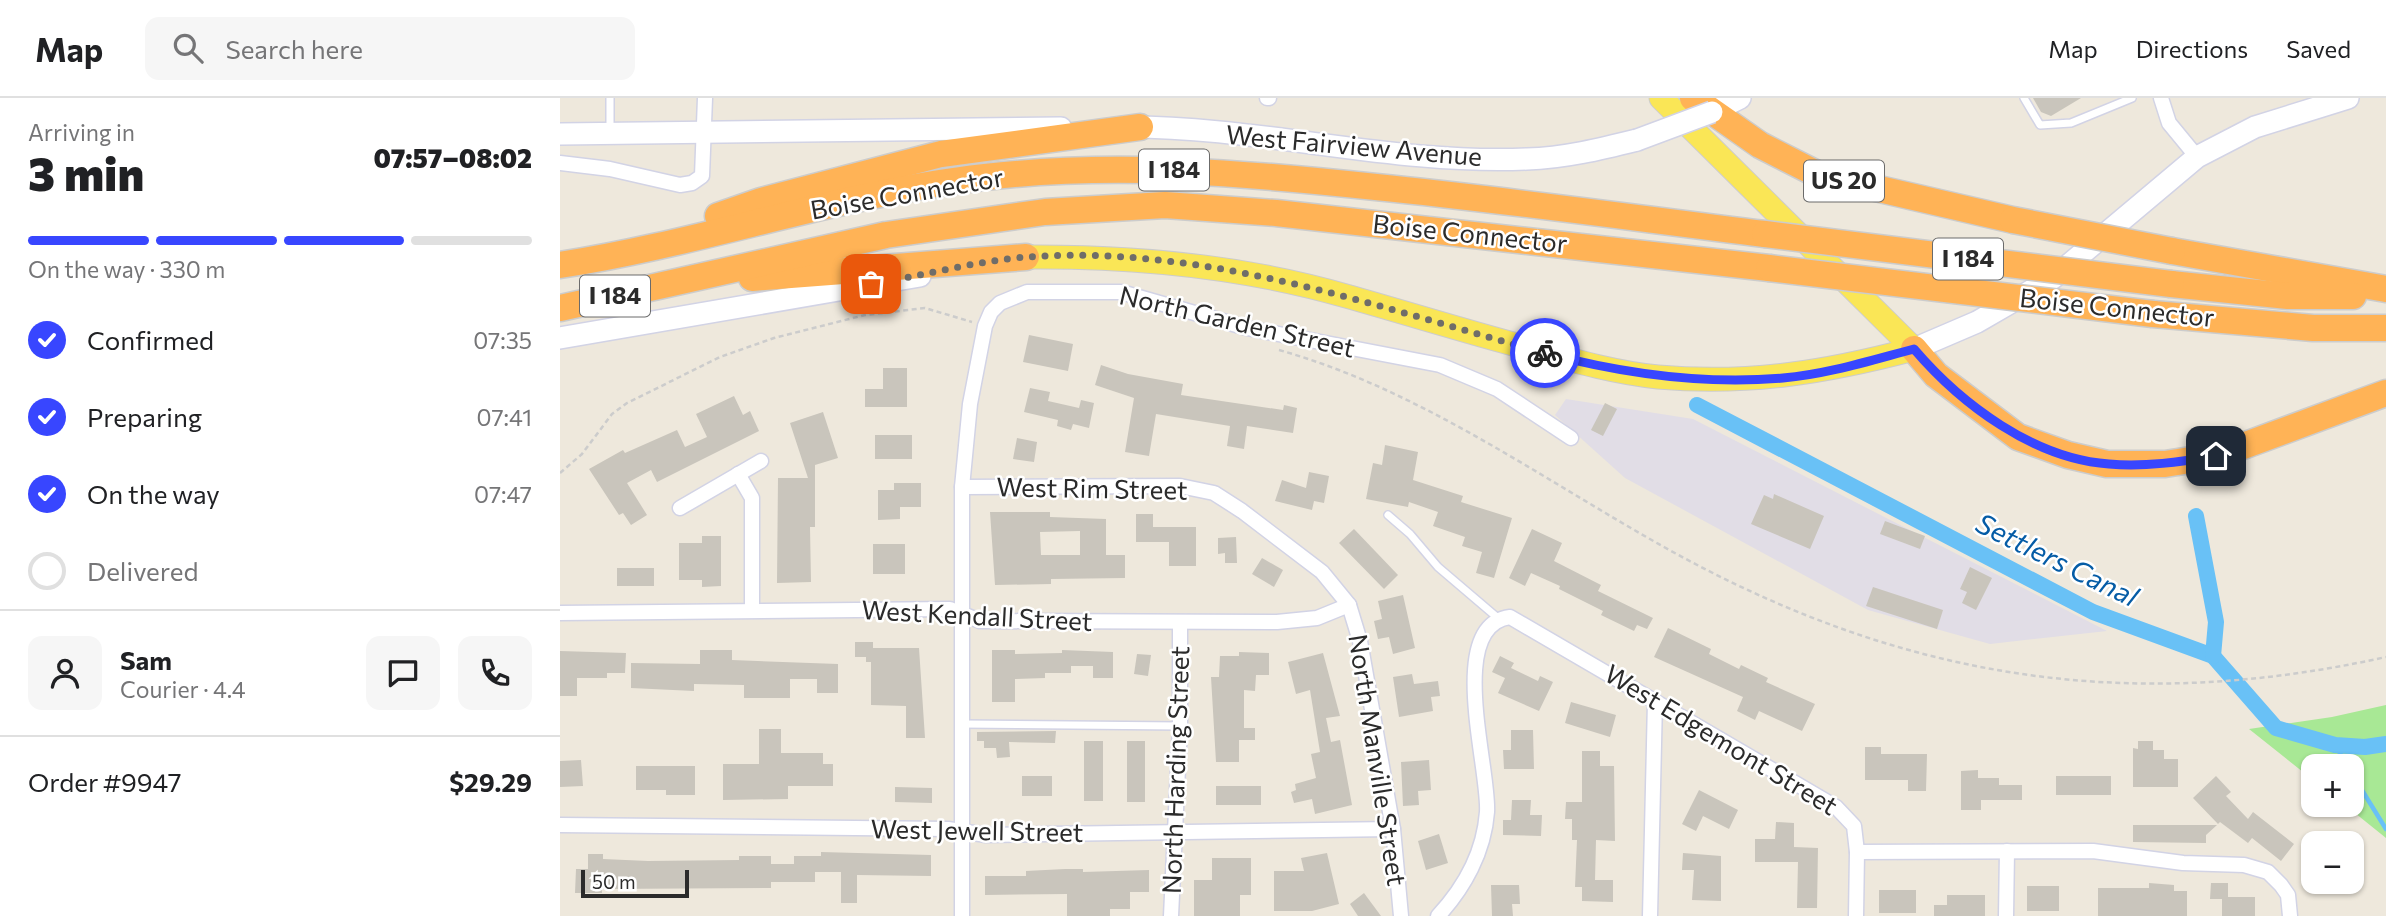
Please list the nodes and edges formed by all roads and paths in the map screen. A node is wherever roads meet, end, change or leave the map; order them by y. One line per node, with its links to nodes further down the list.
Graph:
1 (610, 98): 12 (lane)
2 (705, 98): 11 (street)
3 (1661, 98): 27 (main road, US 20)
4 (1693, 98): 20 (highway, US 20, bridge)
5 (1740, 98): 10 (main road, West Fairview Avenue, bridge)
6 (2024, 98): 7 (lane)
7 (2132, 98)
8 (2161, 98): 14 (street)
9 (2348, 98): 14 (main road)
10 (1140, 127): 11 (main road, West Fairview Avenue); 17 (highway)
11 (705, 132): 12 (main road, West Fairview Avenue); 15 (street)
12 (610, 133): 13 (main road, West Fairview Avenue)
13 (560, 134)
14 (2197, 157): 27 (main road)
15 (560, 163)
16 (1026, 257): 19 (highway); 25 (main road); 27 (main road)
17 (589, 260): 18 (highway, Boise Connector / I 184); 21 (highway, Boise Connector / I 184, bridge)
18 (560, 265)
19 (670, 284): 22 (highway, Boise Connector / I 184); 24 (highway, Boise Connector / I 184, bridge)
20 (2386, 289)
21 (2386, 296)
22 (560, 308)
23 (985, 327): 29 (street, North Garden Street); 31 (path); 33 (street, North Garden Street)
24 (2386, 328)
25 (560, 338)
26 (1274, 349): 42 (path)
27 (1914, 349): 28 (highway, US 20)
28 (2386, 393)
29 (1571, 439)
30 (761, 461): 32 (street)
31 (560, 473)
32 (738, 474): 34 (street); 37 (street)
33 (962, 487): 36 (street, West Rim Street); 39 (street, North Garden Street)
34 (680, 508)
35 (1388, 515): 40 (lane)
36 (1349, 605): 41 (street, West Kendall Street); 47 (street, North Manville Street)
37 (752, 609): 38 (street, West Kendall Street); 39 (street, West Kendall Street)
38 (560, 613)
39 (962, 616): 41 (street, West Kendall Street); 44 (street, North Garden Street)
40 (1499, 618): 43 (street, West Edgemont Street); 55 (street)
41 (1180, 623): 45 (street, North Harding Street)
42 (2386, 657)
43 (1655, 701): 51 (street, West Edgemont Street); 56 (street)
44 (961, 724): 45 (lane); 48 (street, North Garden Street)
45 (1180, 726): 49 (street, North Harding Street)
46 (560, 825): 48 (street, West Jewell Street)
47 (1393, 829): 49 (street, West Jewell Street); 54 (street, North Manville Street)
48 (961, 830): 49 (street, West Jewell Street); 52 (street, North Garden Street)
49 (1175, 832): 53 (street, North Harding Street)
50 (2007, 851): 51 (street); 58 (street); 59 (street)
51 (1857, 852): 57 (street, West Edgemont Street)
52 (962, 916)
53 (1171, 916)
54 (1401, 916)
55 (1437, 916)
56 (1650, 916)
57 (1856, 916)
58 (2006, 916)
59 (2290, 916)

